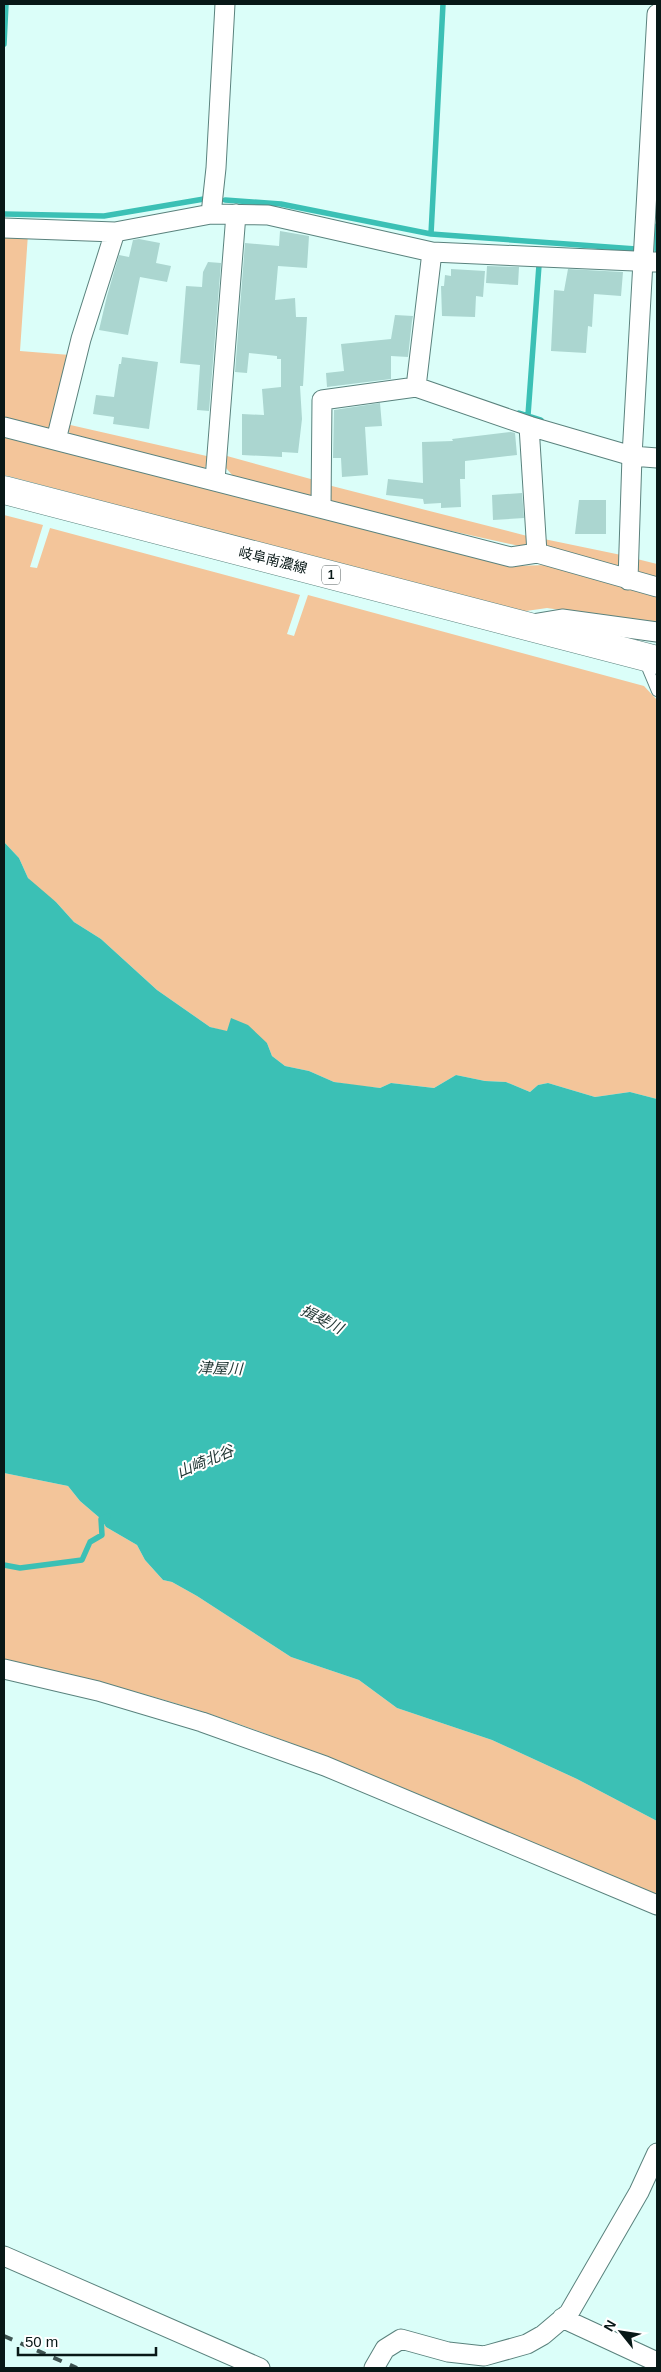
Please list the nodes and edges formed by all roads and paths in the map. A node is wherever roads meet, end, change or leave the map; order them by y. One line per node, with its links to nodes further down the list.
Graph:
1 (225, 4): 3 (street)
2 (657, 14): 8 (street)
3 (211, 214): 4 (street); 6 (street)
4 (236, 214): 7 (street); 15 (street)
5 (4, 228): 6 (street)
6 (115, 232): 12 (street)
7 (432, 252): 8 (street); 9 (street)
8 (651, 261): 13 (street)
9 (416, 387): 10 (street); 17 (street)
10 (529, 426): 13 (street); 18 (street)
11 (4, 427): 12 (street)
12 (56, 440): 15 (street)
13 (632, 456): 14 (street); 19 (street)
14 (657, 458)
15 (215, 480): 17 (street)
16 (4, 490): 21 (main road, 岐阜南濃線 / 1)
17 (321, 508): 18 (street)
18 (537, 554): 19 (street)
19 (628, 580): 20 (street)
20 (657, 587)
21 (524, 625): 22 (street); 23 (main road, 岐阜南濃線 / 1)
22 (657, 632)
23 (650, 658): 24 (lane)
24 (657, 691)
25 (4, 1669): 26 (street)
26 (657, 1906)
27 (657, 2153): 29 (street)
28 (4, 2256): 31 (street)
29 (562, 2318): 30 (street); 32 (street)
30 (657, 2362)
31 (260, 2368)
32 (374, 2368)

